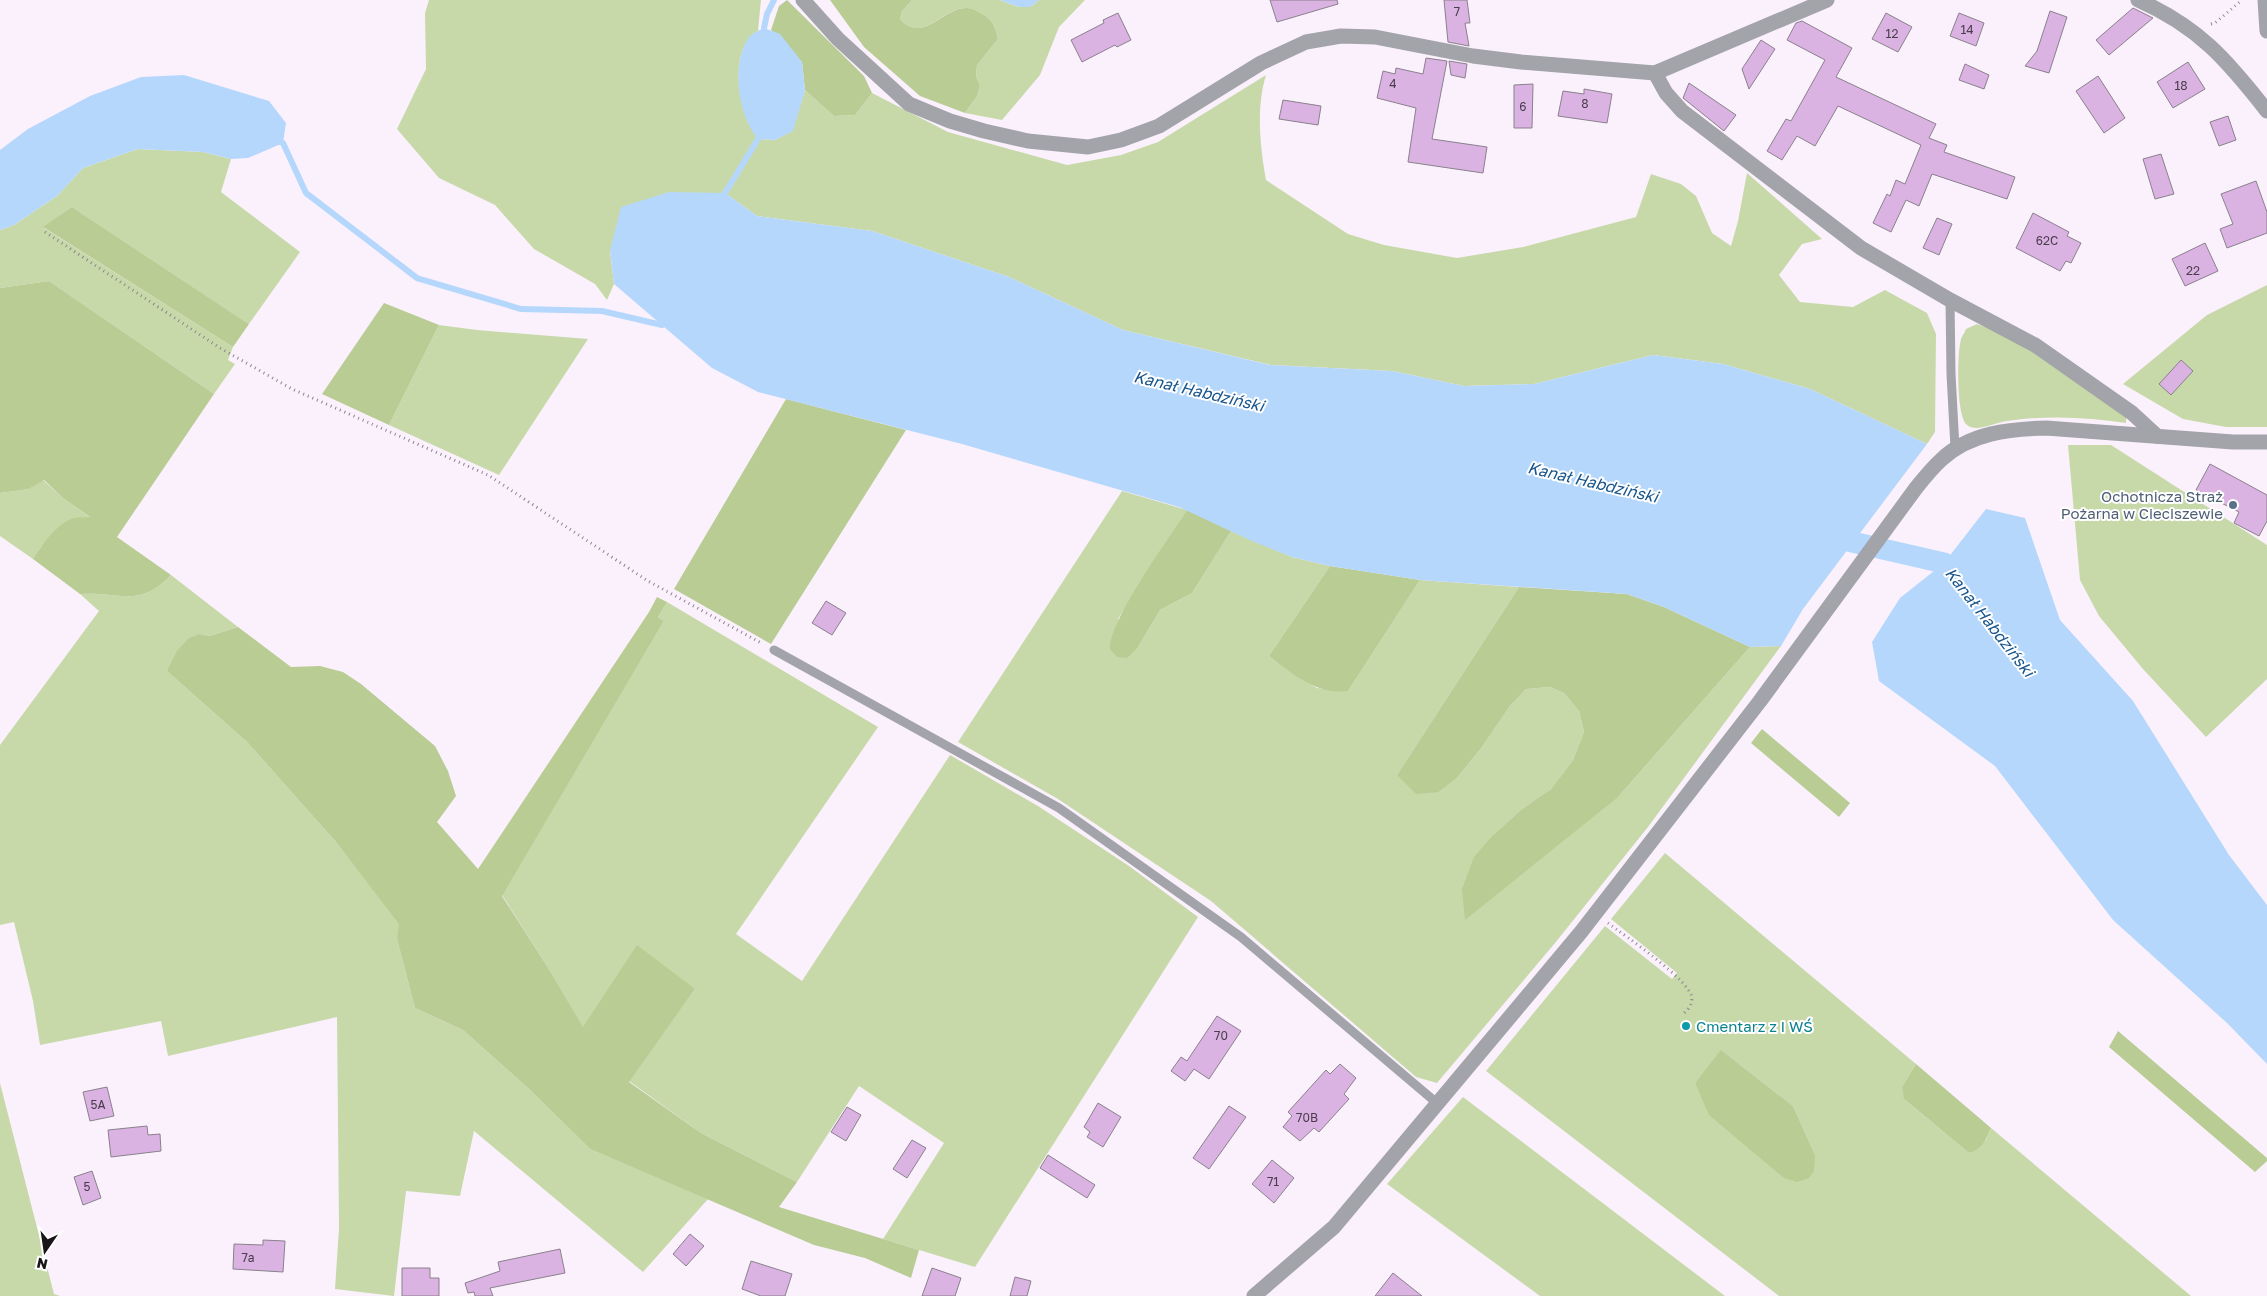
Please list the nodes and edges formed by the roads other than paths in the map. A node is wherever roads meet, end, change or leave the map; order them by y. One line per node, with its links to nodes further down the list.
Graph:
1 (803, 0): 6 (street)
2 (1827, 0): 6 (street)
3 (2138, 0): 7 (street)
4 (2265, 0): 5 (street)
5 (2267, 31)
6 (1655, 73): 8 (street)
7 (2267, 111)
8 (1950, 300): 9 (street); 11 (lane)
9 (2157, 436): 10 (street); 11 (street)
10 (2267, 442)
11 (1956, 448): 13 (street)
12 (774, 650): 13 (lane)
13 (1438, 1104): 14 (street)
14 (1254, 1296)

